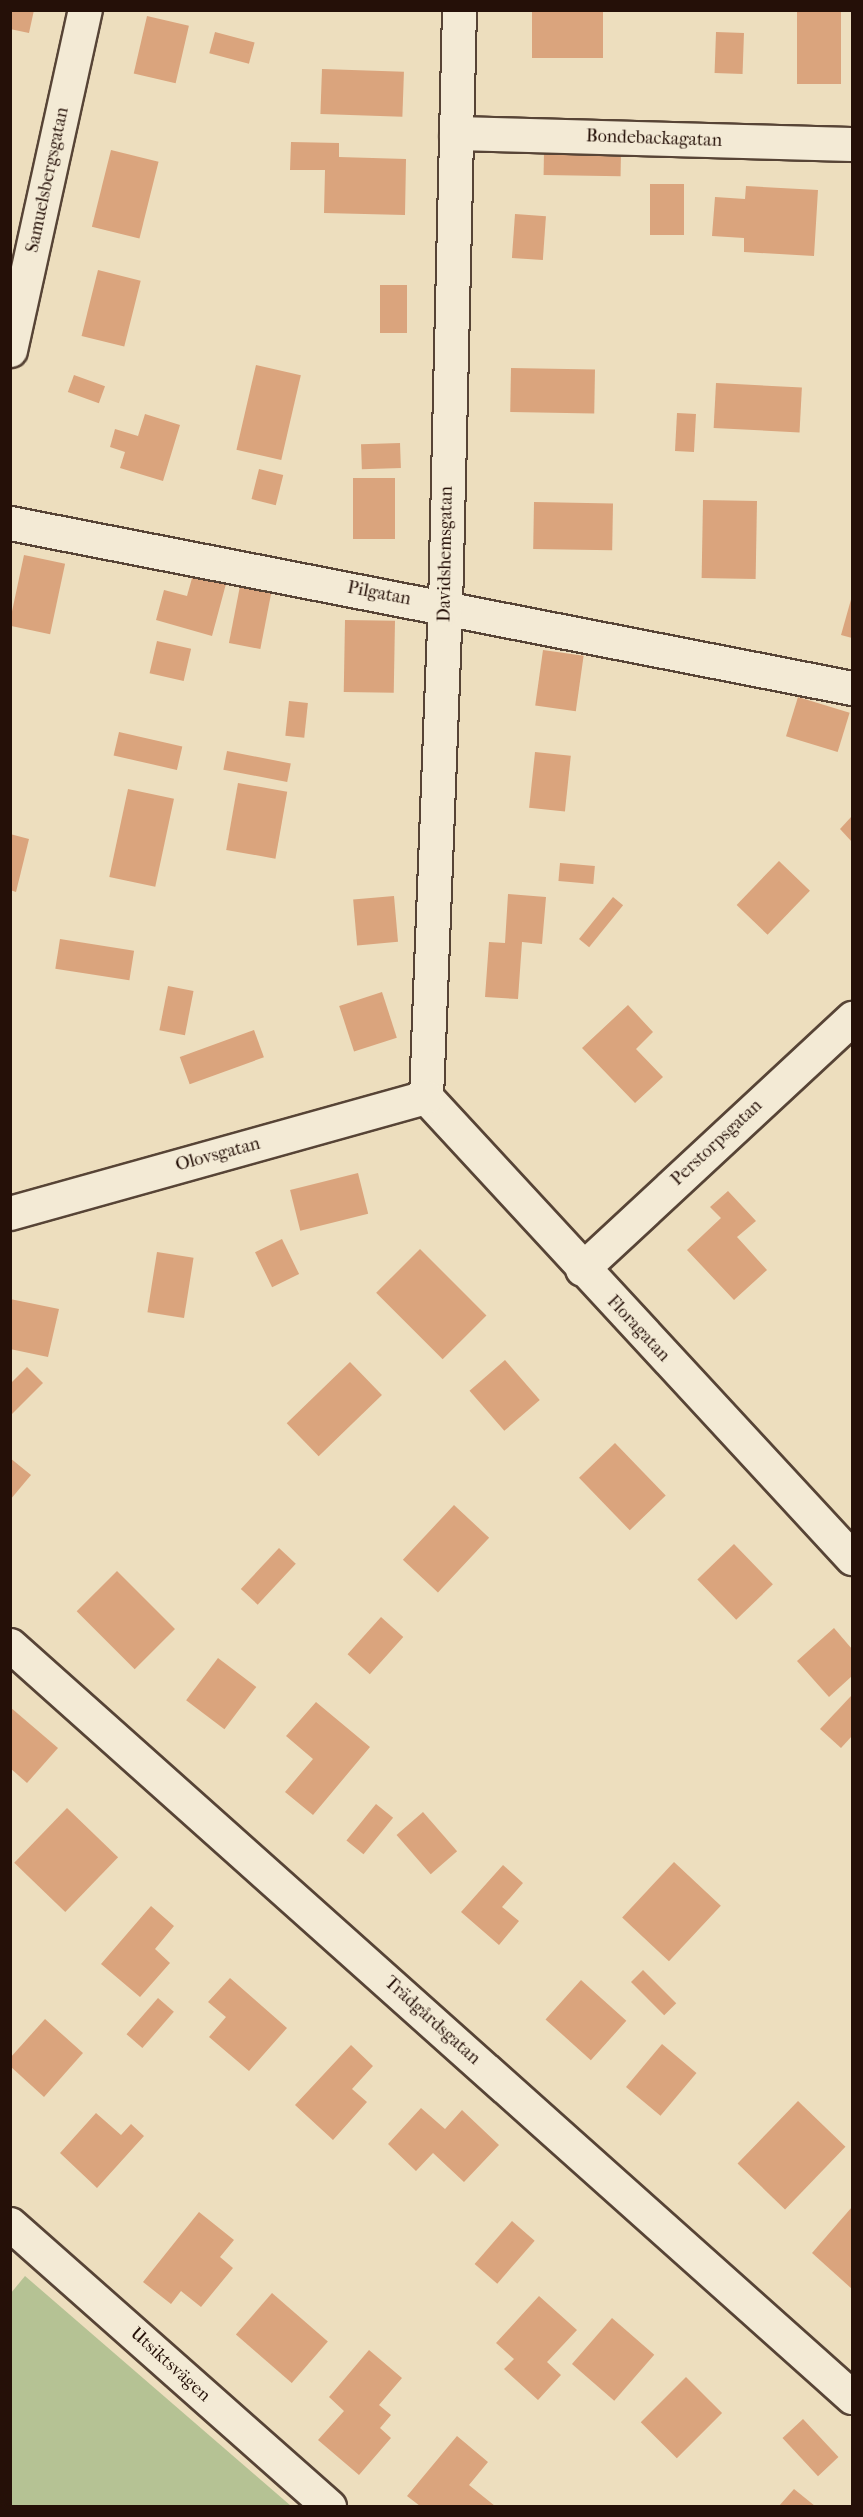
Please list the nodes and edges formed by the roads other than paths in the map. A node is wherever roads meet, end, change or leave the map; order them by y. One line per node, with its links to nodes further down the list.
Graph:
1 (85, 10): 5 (street, Samuelsbergsgatan)
2 (459, 10): 3 (street, Davidshemsgatan)
3 (456, 133): 4 (street, Bondebackagatan); 7 (street, Davidshemsgatan)
4 (852, 144)
5 (10, 350)
6 (10, 523): 7 (street, Pilgatan)
7 (445, 607): 8 (street, Pilgatan); 10 (street, Davidshemsgatan)
8 (852, 688)
9 (852, 1018): 12 (street, Perstorpsgatan)
10 (426, 1097): 11 (street, Olovsgatan); 12 (street, Floragatan)
11 (10, 1213)
12 (582, 1269): 13 (street, Floragatan)
13 (852, 1558)
14 (10, 1645): 16 (street, Trädgårdsgatan)
15 (10, 2224): 17 (street, Utsiktsvägen)
16 (852, 2397)
17 (329, 2506)

